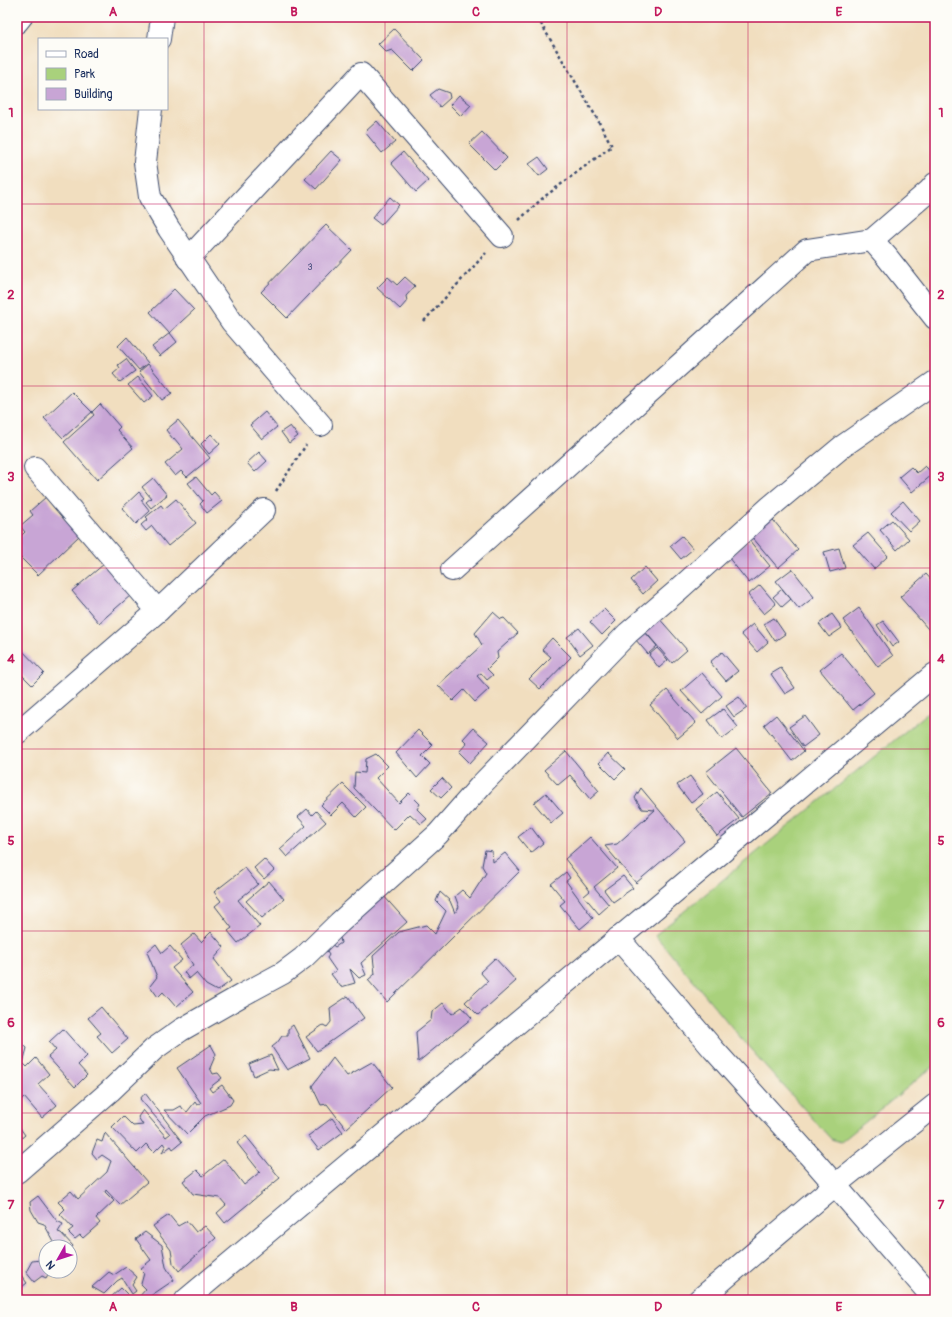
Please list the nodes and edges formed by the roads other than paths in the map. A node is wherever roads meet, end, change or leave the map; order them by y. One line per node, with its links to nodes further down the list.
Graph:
1 (21, 17): 3 (street)
2 (162, 17): 4 (street)
3 (17, 22)
4 (159, 38)
5 (151, 110): 9 (street)
6 (935, 184): 8 (street)
7 (502, 236): 9 (street)
8 (872, 240): 10 (street); 15 (street)
9 (188, 259): 12 (street)
10 (935, 318)
11 (935, 382): 21 (street)
12 (321, 425)
13 (35, 468): 16 (street)
14 (264, 510): 16 (street)
15 (452, 570)
16 (158, 611): 18 (street)
17 (932, 681): 19 (street)
18 (17, 733)
19 (618, 938): 22 (street); 23 (street)
20 (935, 1105): 22 (street)
21 (17, 1172)
22 (835, 1184): 24 (street); 25 (street)
23 (186, 1300)
24 (699, 1300)
25 (935, 1300)

